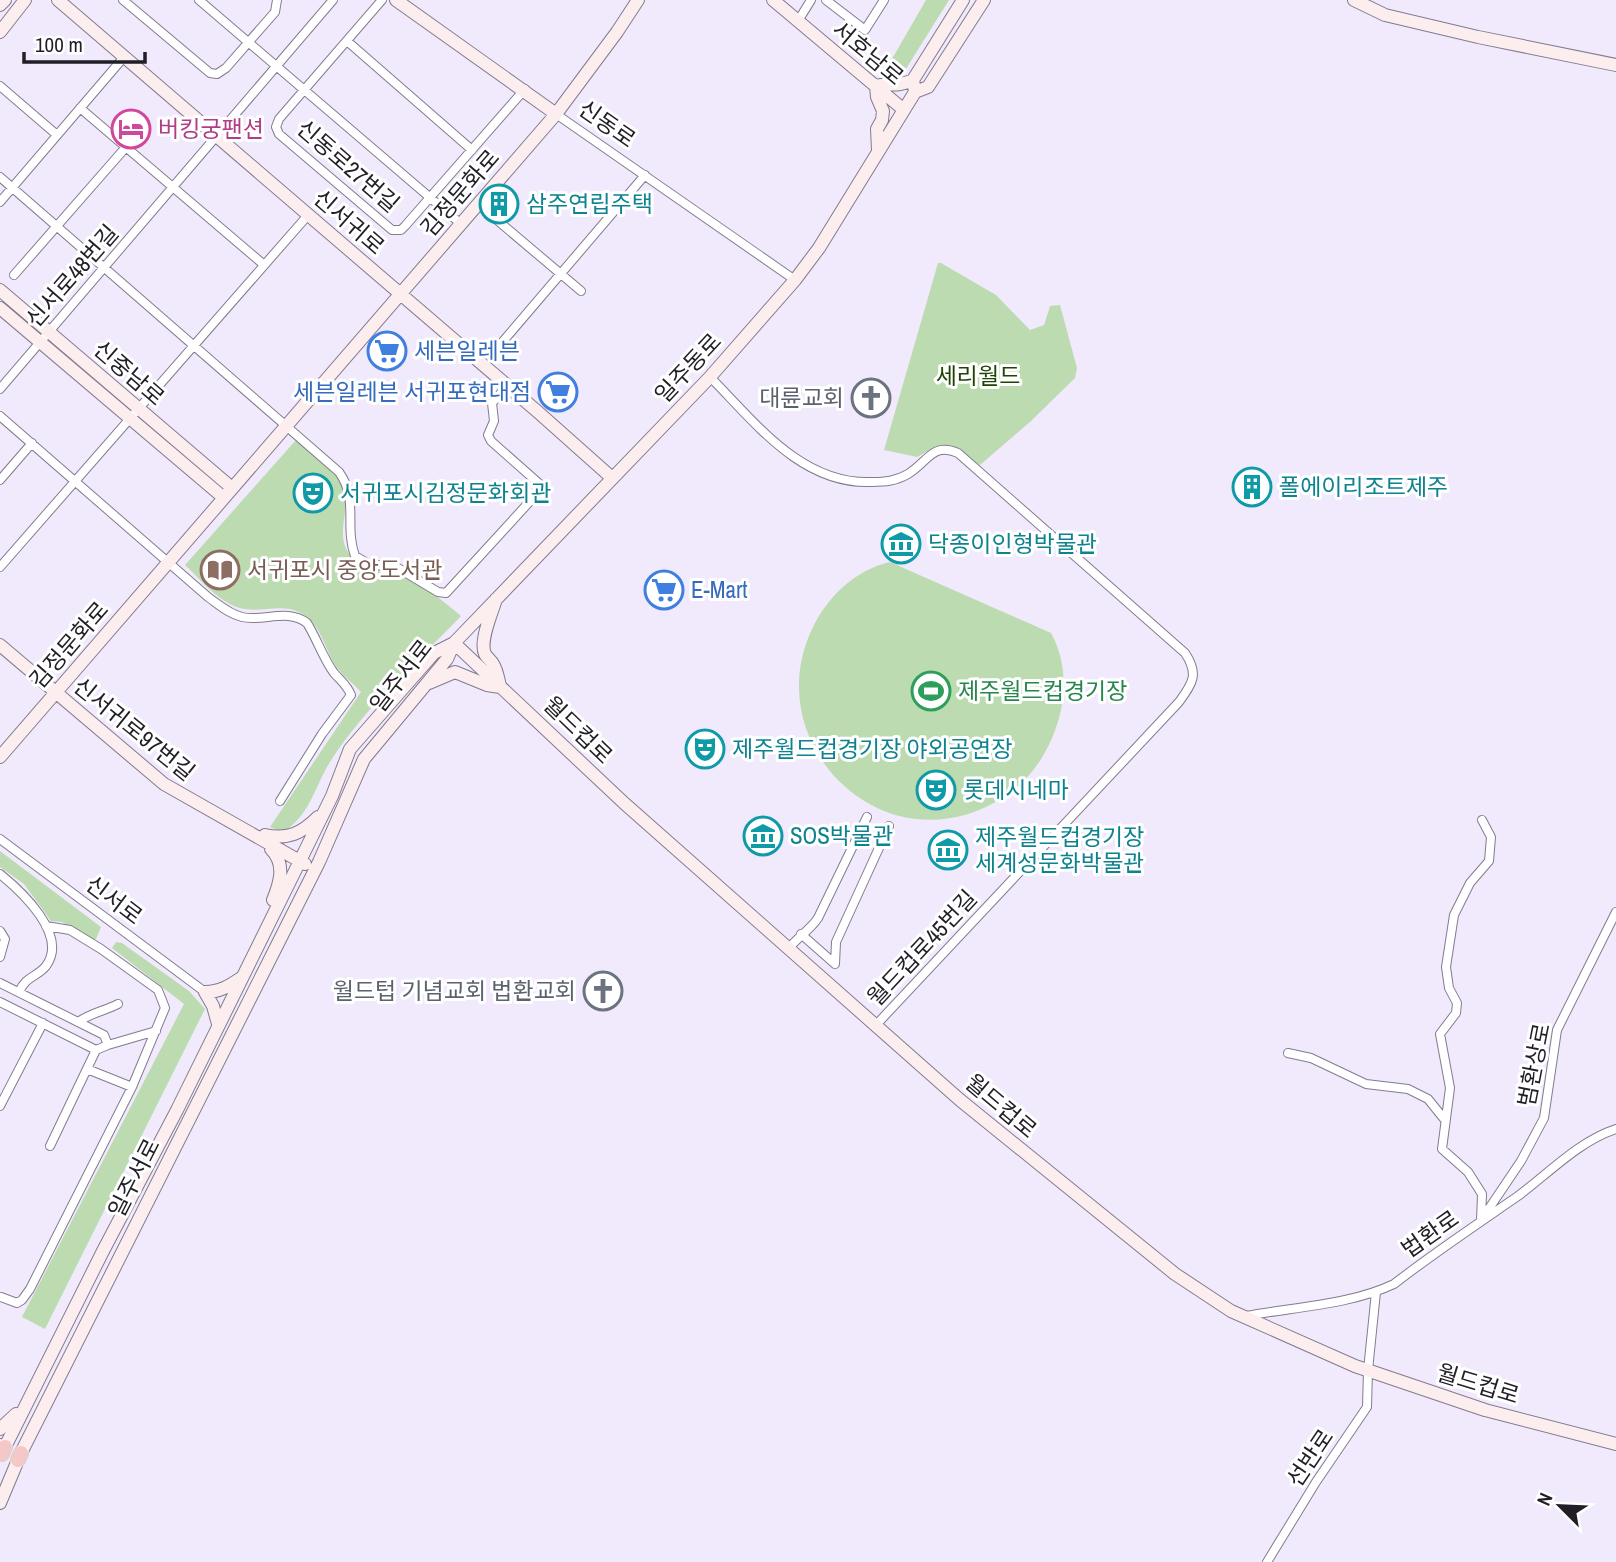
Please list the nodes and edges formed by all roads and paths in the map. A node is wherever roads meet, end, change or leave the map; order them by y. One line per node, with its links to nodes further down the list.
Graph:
1 (5, 0): 18 (main road)
2 (25, 0): 21 (main road)
3 (58, 0): 24 (main road, 신서귀로)
4 (124, 0): 23 (street)
5 (199, 0): 23 (street, 신동로27번길)
6 (284, 0): 19 (street)
7 (333, 0): 26 (street, 신서로48번길)
8 (382, 0): 22 (street, 신동로27번길)
9 (396, 0): 30 (main road, 신동로)
10 (638, 0): 34 (main road)
11 (774, 0): 20 (main road, 서호남로)
12 (811, 0): 20 (street)
13 (826, 0): 14 (street)
14 (884, 0)
15 (963, 0): 29 (main road, 일주동로)
16 (984, 0): 29 (main road, 일주동로)
17 (1354, 0): 25 (main road)
18 (0, 5)
19 (277, 5): 23 (street)
20 (798, 21): 28 (main road, 서호남로)
21 (0, 32)
22 (347, 41): 31 (street, 신동로27번길); 38 (street)
23 (248, 42): 26 (street, 신동로27번길)
24 (124, 57): 32 (street); 36 (main road, 신서귀로)
25 (1616, 65)
26 (276, 66): 31 (street, 신동로27번길); 36 (street, 신서로48번길)
27 (0, 86): 35 (street)
28 (876, 86): 29 (main road); 33 (main road, 서호남로); 39 (main road)
29 (914, 86): 33 (main road, 일주동로)
30 (525, 89): 34 (main road, 신동로); 38 (street, 신동로27번길)
31 (305, 90): 44 (street, 신동로27번길); 44 (street, 신동로27번길)
32 (80, 108): 35 (street); 37 (street)
33 (904, 110): 39 (main road, 일주동로)
34 (556, 114): 40 (street, 신동로); 46 (main road, 김정문화로)
35 (57, 135): 43 (street)
36 (217, 135): 42 (street, 신서로48번길); 47 (main road, 신서귀로)
37 (126, 147): 42 (street); 49 (street)
38 (472, 150): 44 (street, 신동로27번길)
39 (878, 151): 54 (main road, 일주동로)
40 (645, 175): 52 (street); 54 (street, 신동로)
41 (0, 177): 43 (street)
42 (173, 187): 50 (street); 51 (street, 신서로48번길)
43 (12, 188): 45 (street); 49 (street)
44 (431, 198): 48 (street, 신동로27번길)
45 (0, 202)
46 (478, 204): 48 (main road, 김정문화로); 52 (street)
47 (309, 214): 50 (street); 57 (main road, 신서귀로)
48 (461, 224): 57 (main road, 김정문화로)
49 (56, 227): 51 (street); 53 (street)
50 (263, 264): 60 (street)
51 (104, 268): 59 (street, 신서로48번길); 60 (street)
52 (561, 274): 56 (street); 61 (street)
53 (14, 275)
54 (795, 280): 62 (main road, 일주동로)
55 (0, 290): 59 (main road, 신중남로)
56 (581, 291)
57 (400, 295): 63 (main road, 신서귀로); 67 (main road, 김정문화로)
58 (0, 308): 59 (main road, 신중남로)
59 (45, 337): 64 (street, 신서로48번길); 65 (main road, 신중남로)
60 (193, 345): 65 (street); 67 (street)
61 (499, 346)
62 (710, 377): 69 (main road, 일주동로); 108 (street, 월드컵로45번길)
63 (508, 386): 67 (street); 69 (main road, 신서귀로)
64 (0, 389)
65 (134, 413): 71 (street); 72 (main road, 신중남로)
66 (0, 416): 68 (street)
67 (286, 426): 72 (main road, 김정문화로)
68 (32, 443): 70 (street); 71 (street)
69 (611, 477): 75 (main road, 일주동로)
70 (0, 480)
71 (76, 481): 73 (street); 74 (street)
72 (228, 493): 73 (main road, 김정문화로)
73 (170, 561): 80 (main road, 김정문화로); 83 (street)
74 (2, 562)
75 (496, 598): 76 (main road, 일주동로); 79 (main road)
76 (454, 643): 78 (main road, 일주서로); 79 (main road, 월드컵로); 82 (main road, 일주서로)
77 (0, 645): 80 (main road, 신서귀로97번길)
78 (426, 684): 79 (main road); 90 (main road, 일주서로)
79 (501, 687): 97 (main road, 월드컵로)
80 (54, 692): 81 (main road, 김정문화로); 88 (main road, 신서귀로97번길)
81 (0, 757)
82 (332, 796): 88 (main road); 89 (main road, 일주서로)
83 (280, 801)
84 (867, 817): 96 (street)
85 (1482, 820): 116 (street)
86 (889, 825): 96 (street)
87 (0, 839): 102 (street, 신서로)
88 (264, 839): 89 (main road, 신서귀로97번길); 94 (main road)
89 (301, 858): 90 (main road, 신서귀로97번길); 94 (main road, 일주서로)
90 (317, 866): 128 (main road, 일주서로)
91 (0, 874): 93 (street)
92 (1616, 912): 119 (street, 범환상로)
93 (46, 926): 101 (street); 109 (street)
94 (266, 929): 99 (main road, 일주서로)
95 (0, 931): 98 (street)
96 (801, 934): 97 (street)
97 (790, 947): 108 (main road, 월드컵로)
98 (0, 957)
99 (242, 978): 102 (main road); 107 (main road, 일주서로)
100 (0, 983): 101 (street)
101 (19, 992): 105 (street)
102 (205, 992): 107 (main road)
103 (0, 1002): 106 (street)
104 (118, 1004): 105 (street)
105 (78, 1022): 110 (street)
106 (43, 1023): 111 (street); 115 (street)
107 (218, 1024): 124 (main road, 일주서로)
108 (876, 1025): 122 (main road, 월드컵로)
109 (156, 1031): 110 (street); 114 (street)
110 (108, 1045): 111 (street)
111 (96, 1050): 113 (street)
112 (1288, 1053): 116 (street)
113 (87, 1069): 114 (street); 118 (street)
114 (132, 1087): 121 (street)
115 (0, 1106)
116 (1445, 1120): 119 (street)
117 (1616, 1129): 119 (street, 법환로)
118 (50, 1146)
119 (1481, 1221): 120 (street, 법환로)
120 (1376, 1292): 122 (street, 법환로); 123 (street, 선반로)
121 (1, 1297)
122 (1243, 1316): 123 (main road, 월드컵로)
123 (1368, 1370): 126 (main road, 월드컵로); 129 (street, 선반로)
124 (24, 1407): 125 (main road); 127 (main road, 일주서로)
125 (0, 1429)
126 (1616, 1444)
127 (1, 1452)
128 (0, 1503)
129 (1267, 1562)

